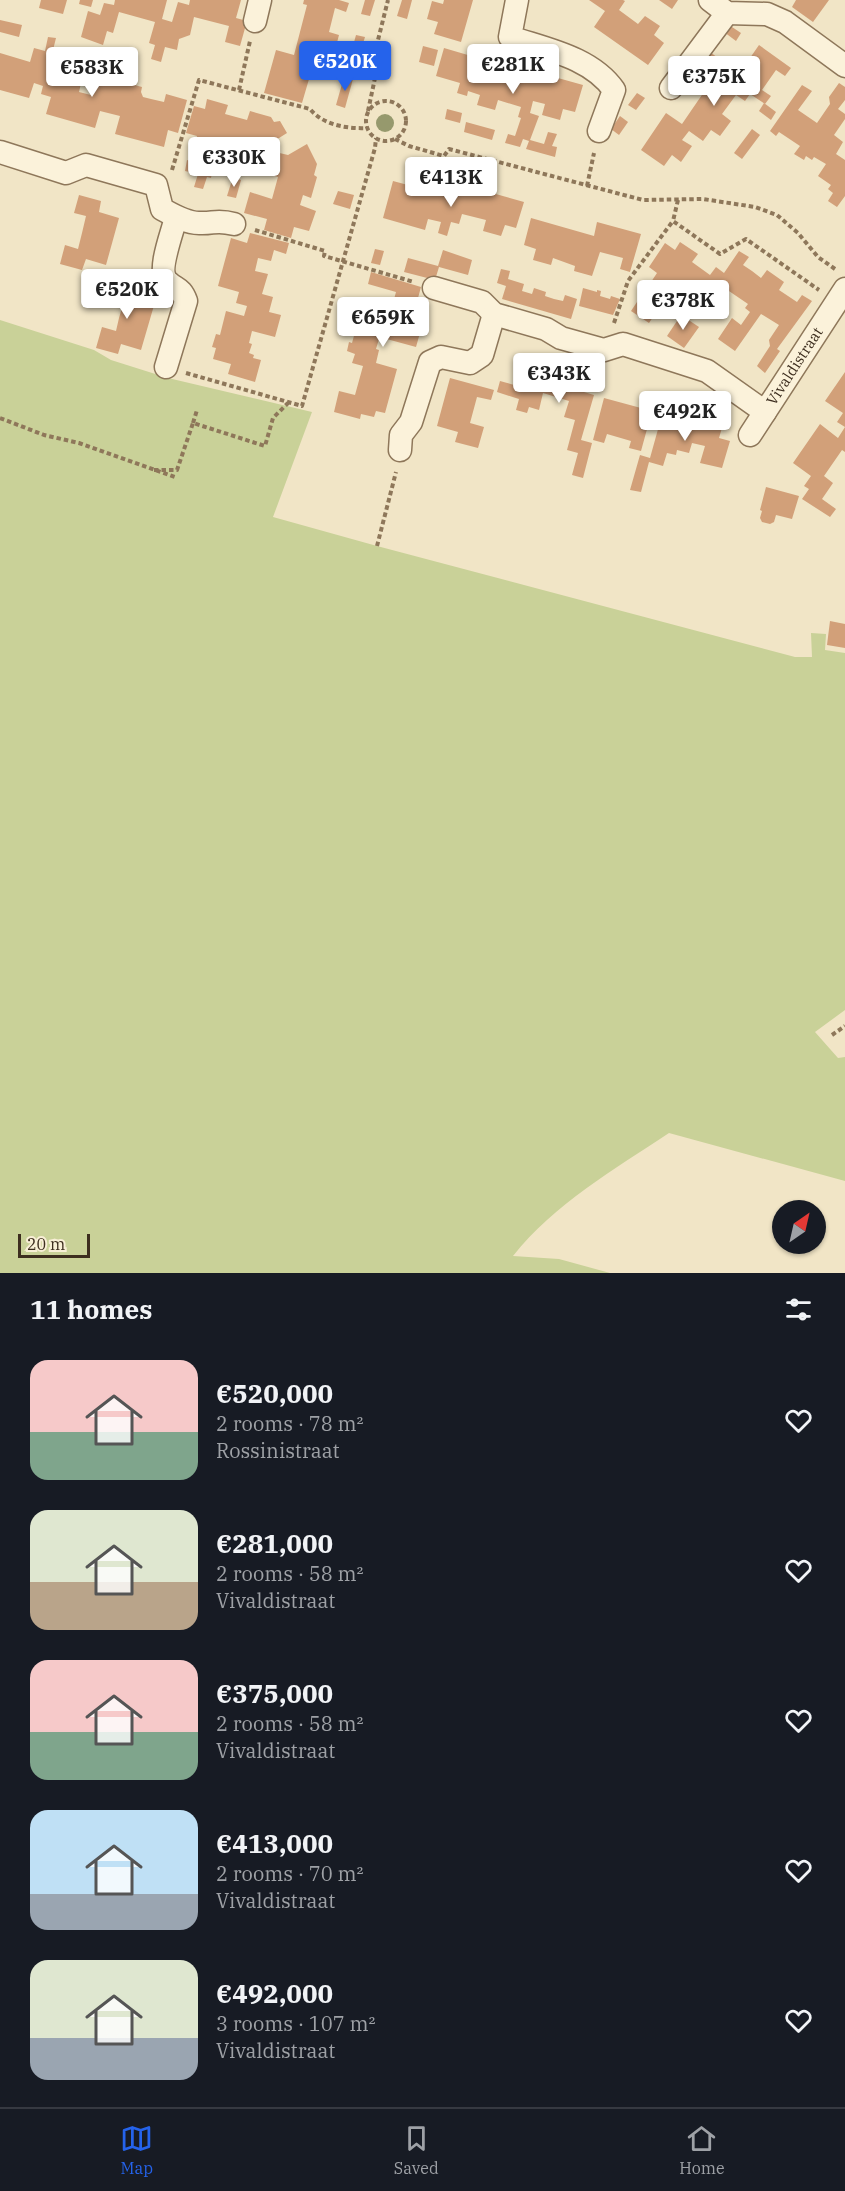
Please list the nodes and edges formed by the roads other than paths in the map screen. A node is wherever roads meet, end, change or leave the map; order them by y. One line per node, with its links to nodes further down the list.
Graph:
1 (517, 0): 5 (street)
2 (719, 7): 3 (street); 4 (street)
3 (845, 66)
4 (671, 88)
5 (599, 131)
6 (0, 152): 7 (street)
7 (176, 217): 8 (street); 12 (street)
8 (234, 224)
9 (840, 287): 13 (street, Vivaldistraat)
10 (434, 288): 11 (street, Vivaldistraat)
11 (494, 314): 13 (street, Vivaldistraat); 15 (street)
12 (166, 367)
13 (765, 412): 14 (street, Vivaldistraat)
14 (750, 435)
15 (400, 450)

